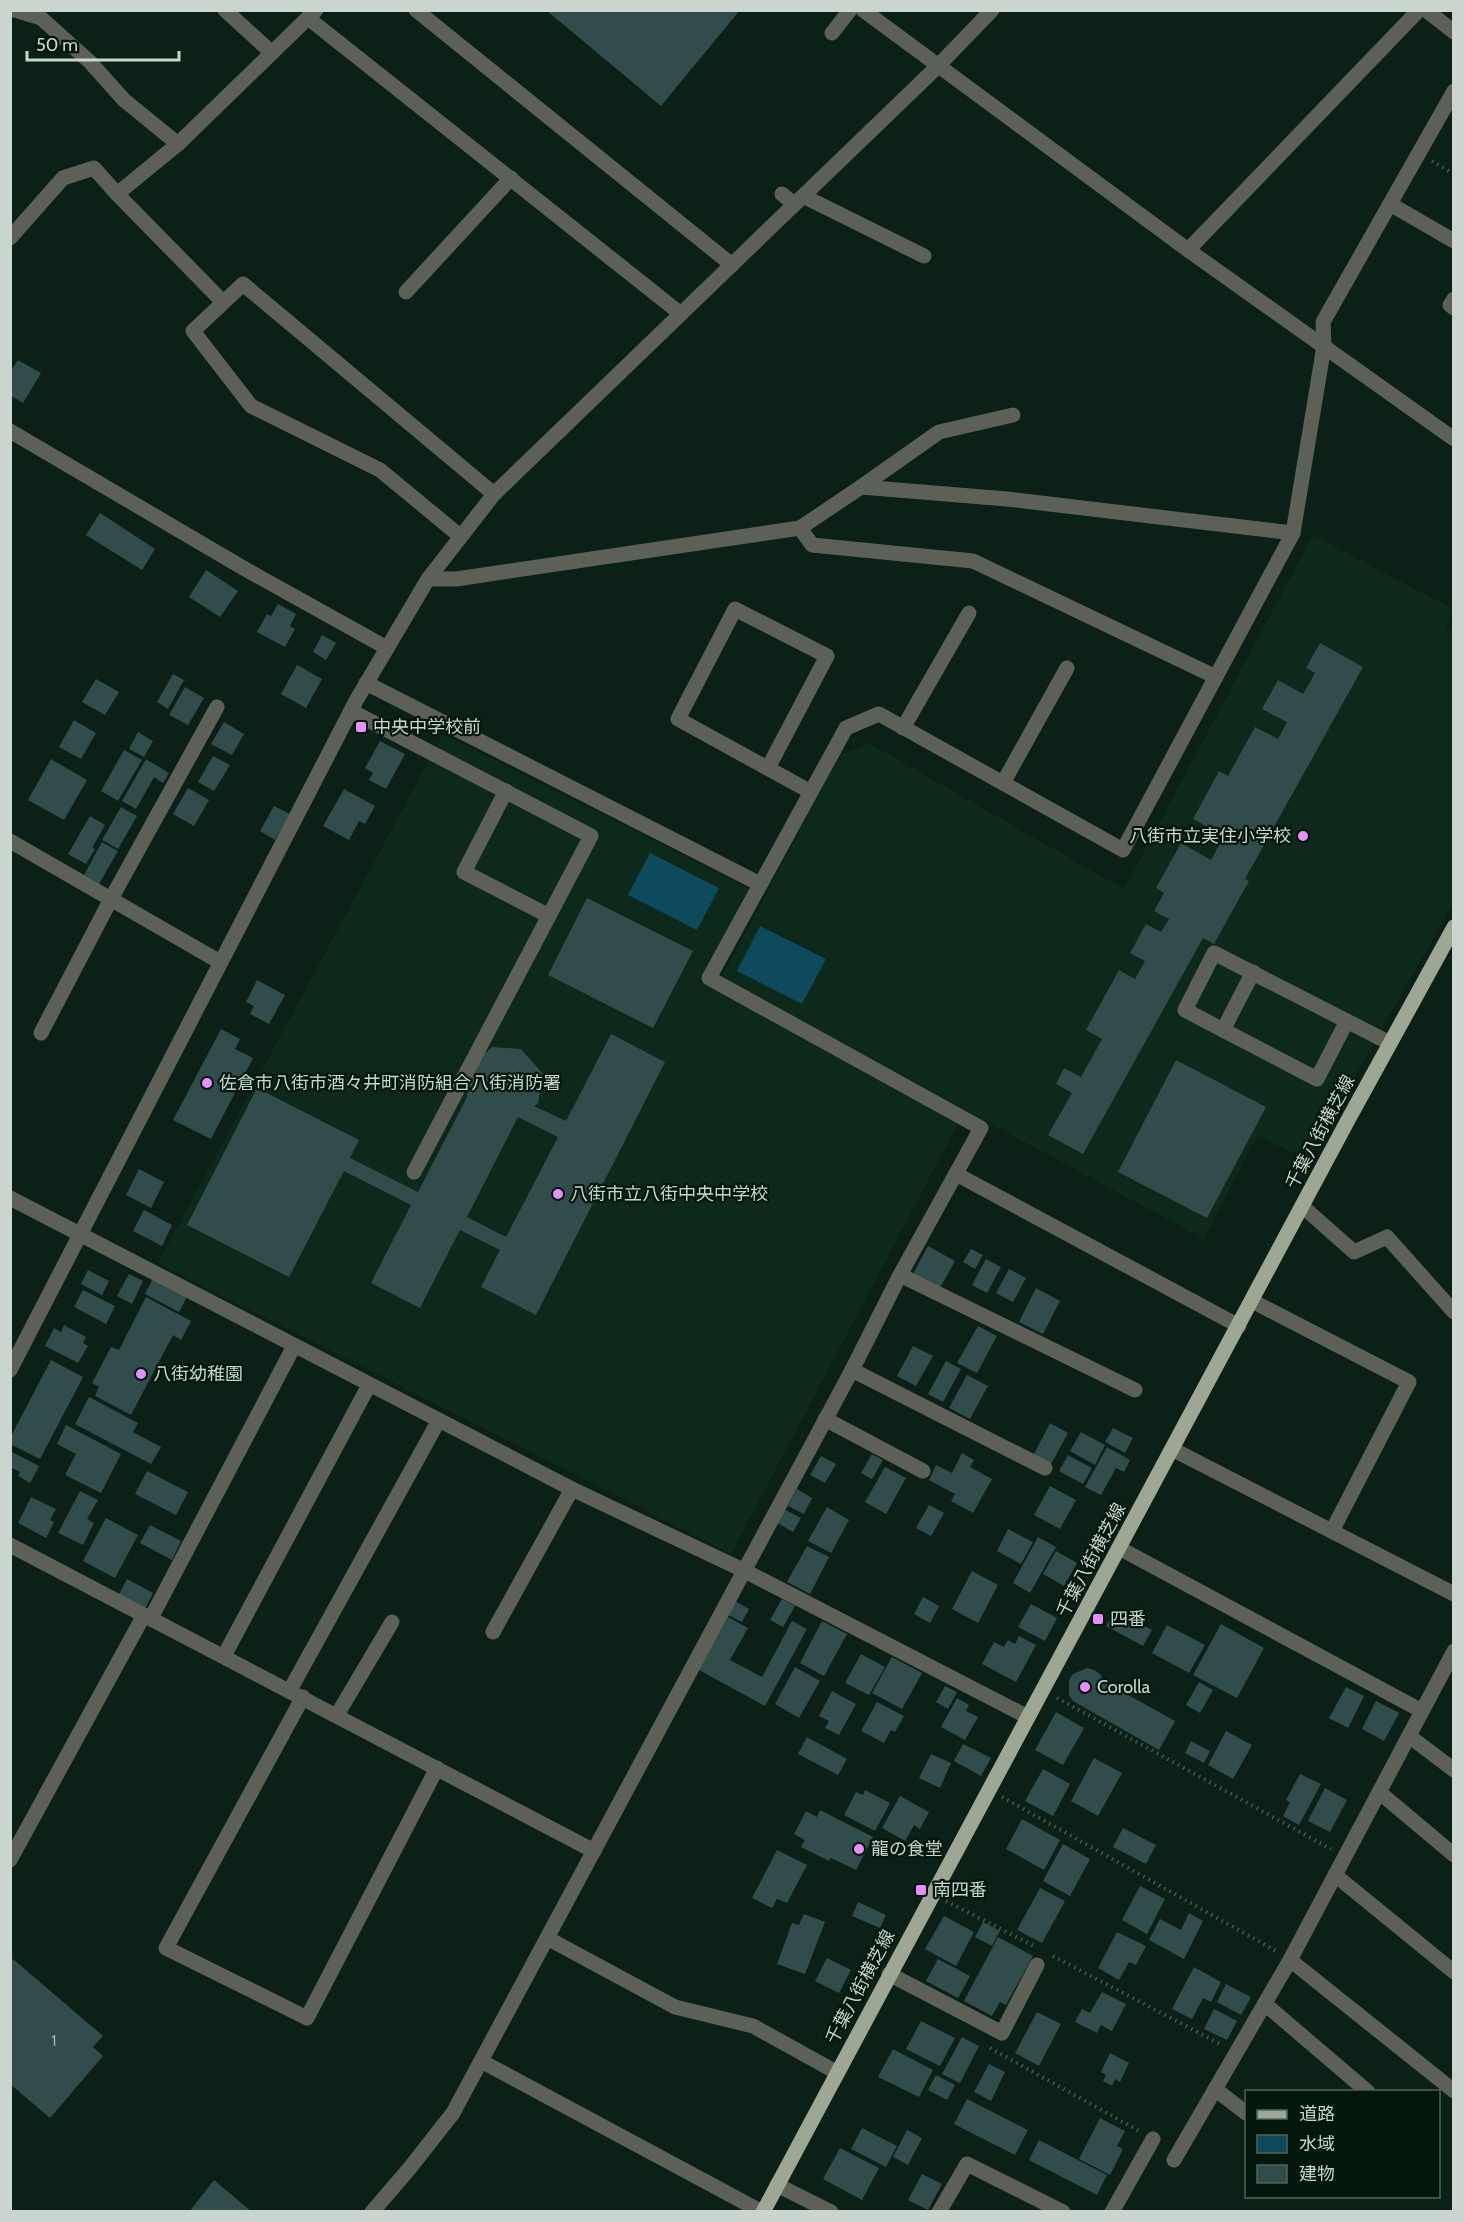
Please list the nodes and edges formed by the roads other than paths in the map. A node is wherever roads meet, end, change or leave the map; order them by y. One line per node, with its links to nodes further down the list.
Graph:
1 (15, 10): 15 (street)
2 (225, 10): 12 (street)
3 (416, 10): 25 (street)
4 (850, 10): 11 (street)
5 (863, 10): 13 (street)
6 (992, 10): 13 (street)
7 (1419, 10): 23 (street)
8 (1426, 10): 10 (street)
9 (312, 14): 12 (street); 16 (street)
10 (1454, 32)
11 (832, 33)
12 (272, 53): 15 (street)
13 (937, 67): 19 (street); 23 (street)
14 (1454, 91): 20 (street)
15 (178, 144): 17 (street)
16 (511, 178): 26 (street); 30 (street)
17 (117, 194): 21 (street); 28 (street)
18 (782, 194): 19 (street)
19 (799, 200): 24 (street); 25 (street)
20 (1390, 204): 22 (street); 31 (street)
21 (10, 238)
22 (1454, 241)
23 (1188, 250): 31 (street)
24 (924, 256)
25 (732, 265): 30 (street)
26 (406, 292)
27 (1454, 299): 29 (street)
28 (223, 302): 36 (street); 39 (street)
29 (1454, 308)
30 (681, 314): 36 (street)
31 (1324, 346): 34 (street); 38 (street)
32 (1013, 415): 35 (street)
33 (10, 431): 42 (street)
34 (1454, 439)
35 (861, 487): 37 (street); 38 (street)
36 (494, 494): 39 (street)
37 (800, 528): 40 (street); 44 (street)
38 (1293, 533): 44 (street)
39 (460, 536): 40 (street)
40 (428, 579): 42 (street)
41 (969, 613): 48 (street)
42 (387, 648): 45 (street)
43 (1067, 668): 50 (street)
44 (1216, 677): 50 (street)
45 (366, 683): 47 (street); 54 (street)
46 (217, 706): 55 (street)
47 (351, 711): 51 (street); 58 (street)
48 (903, 728): 50 (street); 52 (street)
49 (768, 768): 49 (street); 52 (street)
50 (1003, 783)
51 (506, 791): 56 (street); 56 (street)
52 (811, 792): 54 (street)
53 (10, 842): 55 (street)
54 (760, 884): 65 (street)
55 (111, 899): 58 (street); 62 (street)
56 (549, 916): 64 (street)
57 (1453, 928): 63 (main road, 千葉八街横芝線)
58 (220, 962): 68 (street)
59 (1253, 972): 60 (street); 61 (street); 61 (street)
60 (1347, 1021): 61 (street); 63 (street)
61 (1223, 1030)
62 (41, 1034)
63 (1390, 1043): 67 (main road, 千葉八街横芝線)
64 (414, 1172)
65 (956, 1174): 69 (street); 72 (street)
66 (10, 1198): 68 (street)
67 (1302, 1206): 70 (main road, 千葉八街横芝線); 71 (street)
68 (80, 1235): 73 (street); 75 (street)
69 (900, 1275): 74 (street); 77 (street)
70 (1252, 1301): 72 (main road, 千葉八街横芝線); 84 (street)
71 (1454, 1312)
72 (1239, 1326): 80 (main road, 千葉八街横芝線)
73 (294, 1346): 76 (street); 89 (street)
74 (852, 1370): 78 (street); 81 (street)
75 (10, 1371)
76 (369, 1385): 79 (street); 93 (street)
77 (1134, 1390)
78 (825, 1419): 82 (street); 87 (street)
79 (439, 1420): 83 (street); 94 (street)
80 (1172, 1449): 84 (street); 86 (main road, 千葉八街横芝線)
81 (1045, 1468)
82 (923, 1471)
83 (572, 1489): 87 (street); 91 (street)
84 (1332, 1531): 88 (street)
85 (10, 1545): 89 (street)
86 (1119, 1548): 95 (street); 97 (main road, 千葉八街横芝線)
87 (743, 1570): 97 (street); 102 (street)
88 (1454, 1594)
89 (148, 1616): 93 (street); 104 (street)
90 (392, 1622): 96 (street)
91 (493, 1632)
92 (1454, 1651): 95 (street)
93 (224, 1656): 94 (street)
94 (296, 1693): 96 (street); 99 (street)
95 (1422, 1711): 98 (street)
96 (337, 1714): 99 (street)
97 (1028, 1717): 110 (main road, 千葉八街横芝線)
98 (1409, 1736): 100 (street); 101 (street)
99 (437, 1768): 102 (street)
100 (1454, 1770)
101 (1379, 1792): 103 (street); 105 (street)
102 (594, 1851): 106 (street)
103 (1454, 1855)
104 (10, 1860)
105 (1335, 1875): 107 (street); 109 (street)
106 (547, 1938): 112 (street); 113 (street)
107 (1290, 1959): 111 (street); 116 (street)
108 (1037, 1965): 110 (street)
109 (1454, 1972)
110 (889, 1974): 113 (main road, 千葉八街横芝線)
111 (1264, 2004): 114 (street); 115 (street)
112 (481, 2061): 121 (street); 122 (street)
113 (836, 2072): 120 (main road, 千葉八街横芝線)
114 (1215, 2089): 117 (street); 119 (street)
115 (1367, 2090)
116 (1454, 2091)
117 (1245, 2112)
118 (1153, 2139): 126 (street)
119 (1174, 2160)
120 (777, 2185): 122 (main road, 千葉八街横芝線); 123 (street)
121 (372, 2211)
122 (763, 2211)
123 (831, 2211)
124 (939, 2211): 125 (street)
125 (1063, 2211)
126 (1112, 2211)

